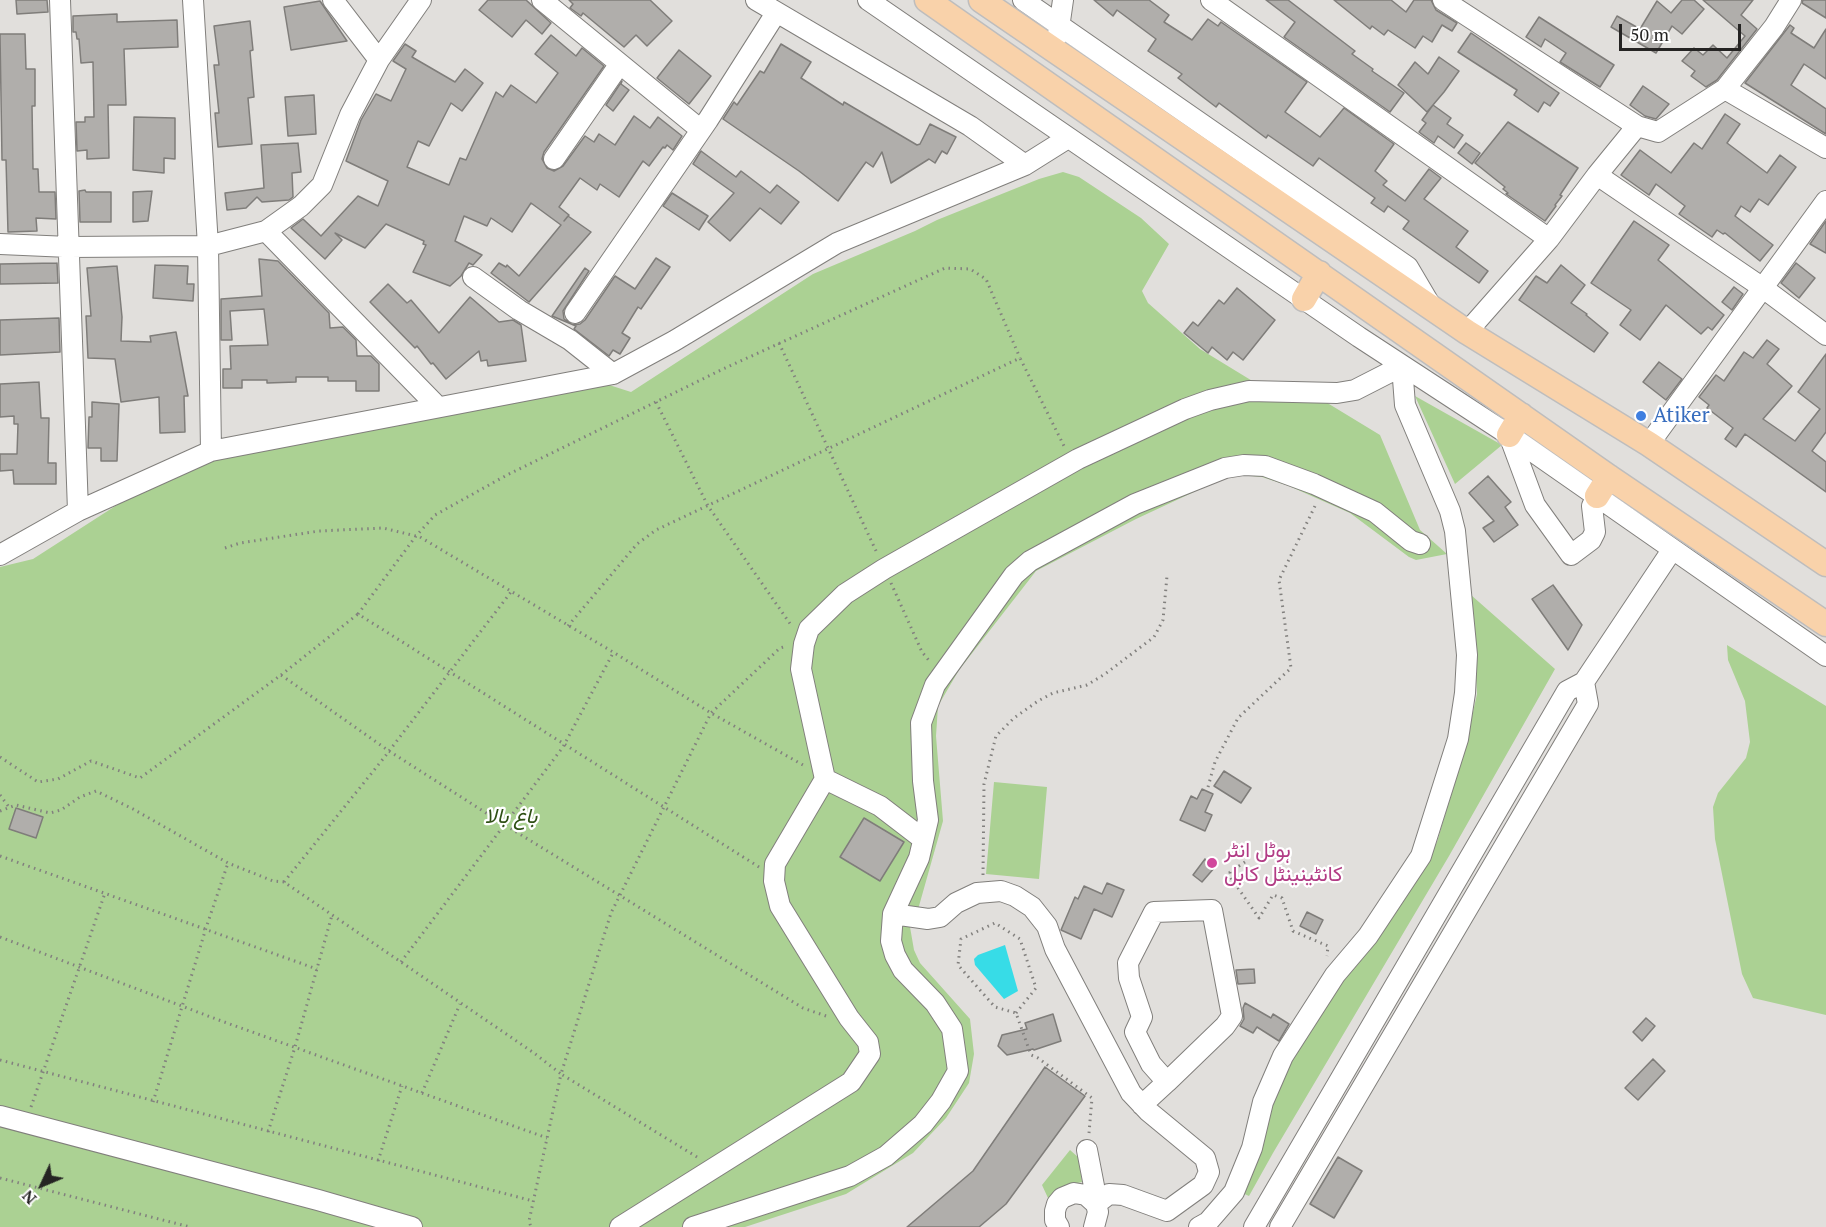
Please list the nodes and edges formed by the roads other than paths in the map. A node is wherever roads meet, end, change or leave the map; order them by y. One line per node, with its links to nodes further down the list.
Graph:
1 (60, 0): 33 (street)
2 (193, 0): 32 (street)
3 (333, 0): 18 (street)
4 (421, 0): 18 (street)
5 (542, 0): 19 (street)
6 (756, 0): 15 (street)
7 (868, 0): 23 (street)
8 (927, 0): 34 (main road)
9 (981, 0): 17 (main road)
10 (1023, 0): 16 (street)
11 (1063, 0): 16 (street)
12 (1211, 0): 30 (street)
13 (1443, 0): 21 (street)
14 (1791, 0): 20 (street)
15 (776, 13): 22 (street); 26 (street)
16 (1059, 26): 17 (street); 38 (street)
17 (1055, 50): 38 (main road)
18 (379, 60): 29 (street)
19 (619, 65): 22 (street); 25 (street)
20 (1725, 89): 21 (street); 24 (street)
21 (1637, 126): 27 (street)
22 (701, 130): 39 (street)
23 (1068, 138): 26 (street); 37 (street)
24 (1826, 148)
25 (554, 159)
26 (1025, 165): 43 (street)
27 (1597, 175): 30 (street); 36 (street)
28 (1826, 201): 36 (street)
29 (266, 231): 32 (street); 44 (street)
30 (1549, 239): 40 (street)
31 (0, 244): 33 (street)
32 (208, 246): 33 (street); 47 (street)
33 (69, 247): 49 (street)
34 (1319, 273): 37 (main road); 45 (main road)
35 (473, 277): 43 (street)
36 (1763, 288): 41 (street); 46 (street)
37 (1304, 299): 42 (street)
38 (1433, 308): 40 (main road)
39 (575, 313)
40 (1467, 332): 46 (main road)
41 (1826, 335)
42 (1402, 366): 45 (street); 57 (street); 65 (street)
43 (613, 374): 44 (street)
44 (438, 407): 47 (street)
45 (1515, 425): 48 (main road); 48 (street)
46 (1649, 444): 53 (main road)
47 (211, 452): 49 (street)
48 (1603, 487): 51 (street); 54 (main road)
49 (78, 511): 52 (street)
50 (1420, 544): 58 (street)
51 (1672, 550): 55 (street); 56 (street)
52 (0, 555)
53 (1826, 564)
54 (1826, 624)
55 (1826, 656)
56 (1584, 682): 73 (street); 74 (street)
57 (825, 779): 58 (street); 67 (street)
58 (923, 839): 59 (street)
59 (893, 914): 61 (street); 68 (street)
60 (1167, 1082): 60 (street); 61 (street)
61 (1142, 1105): 64 (street)
62 (0, 1116): 66 (street)
63 (1087, 1150): 64 (street)
64 (1094, 1202): 69 (street); 70 (street)
65 (1221, 1207): 71 (street); 72 (street)
66 (412, 1227)
67 (620, 1227)
68 (693, 1227)
69 (1059, 1227)
70 (1094, 1227)
71 (1198, 1227)
72 (1224, 1227)
73 (1254, 1227)
74 (1280, 1227)

